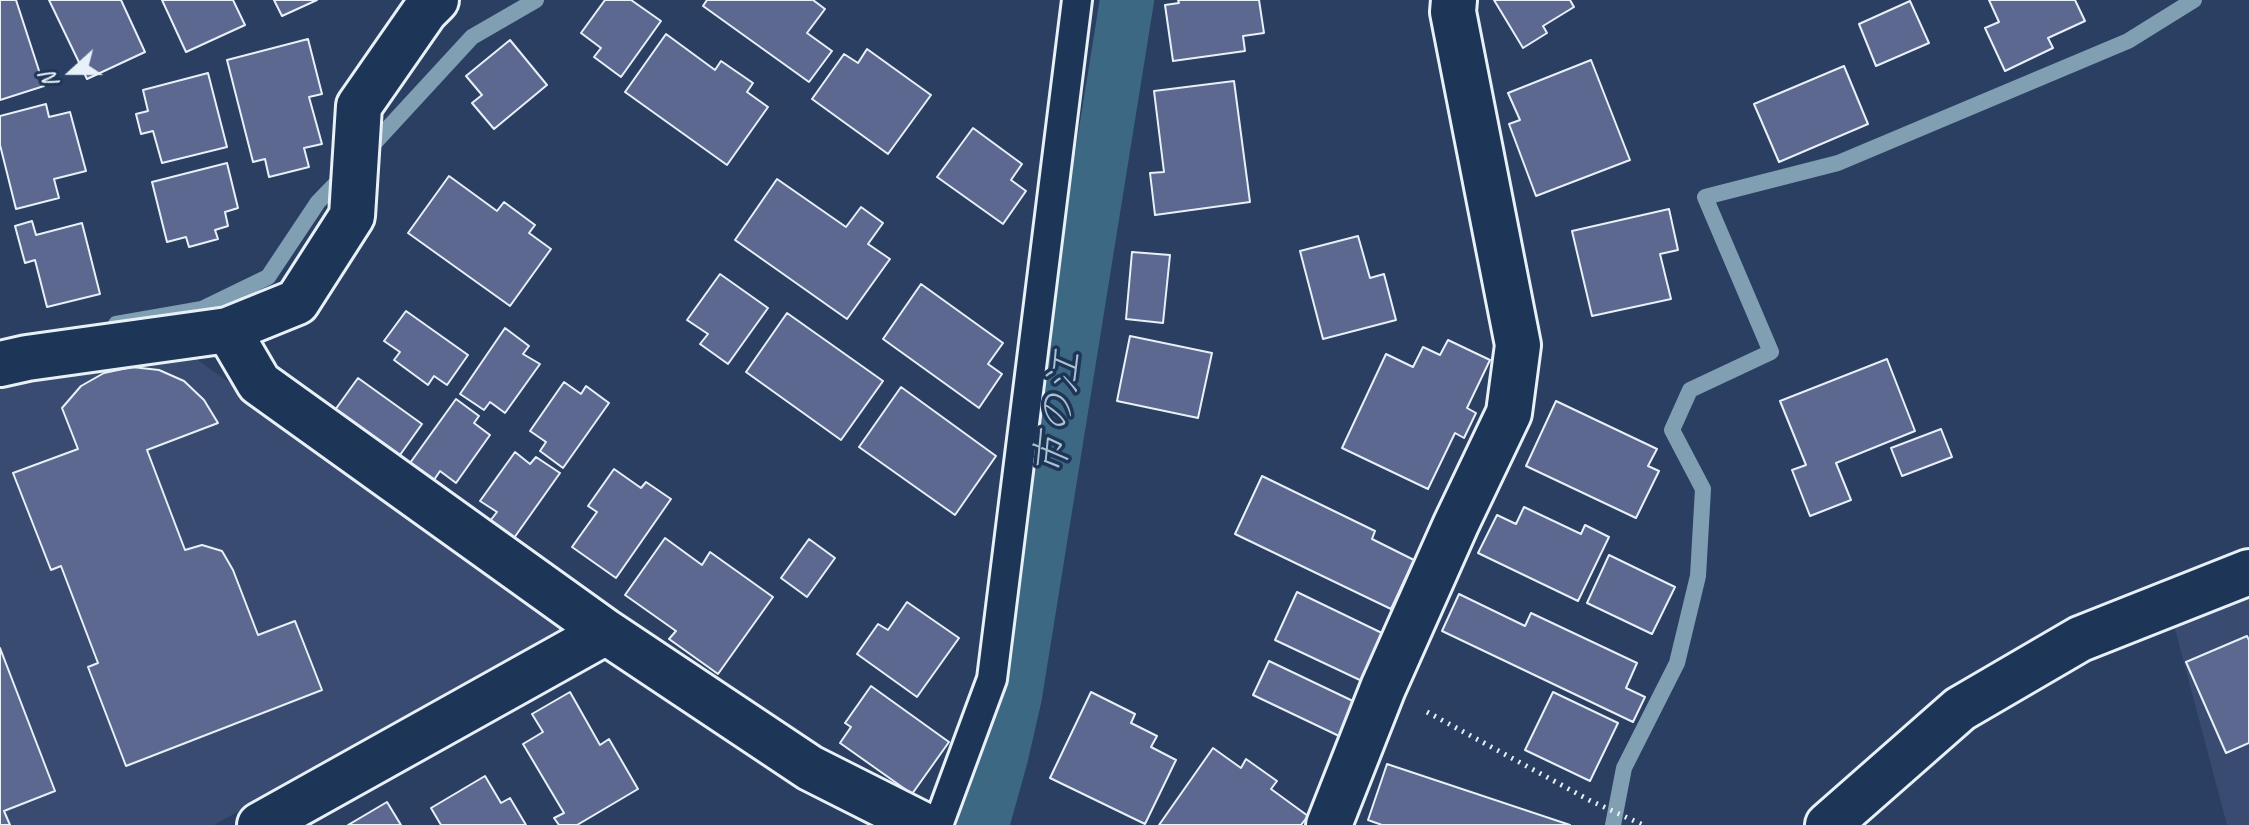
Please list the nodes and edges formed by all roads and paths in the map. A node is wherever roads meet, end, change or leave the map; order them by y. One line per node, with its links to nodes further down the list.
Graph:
1 (436, 0): 4 (street)
2 (1077, 0): 11 (lane)
3 (1454, 0): 8 (street)
4 (228, 330): 5 (street); 7 (street)
5 (0, 364)
6 (2249, 572): 14 (street)
7 (606, 632): 9 (street); 10 (street)
8 (1383, 688): 12 (street); 13 (path)
9 (260, 825)
10 (923, 825)
11 (938, 825)
12 (1329, 825)
13 (1643, 825)
14 (1828, 825)

